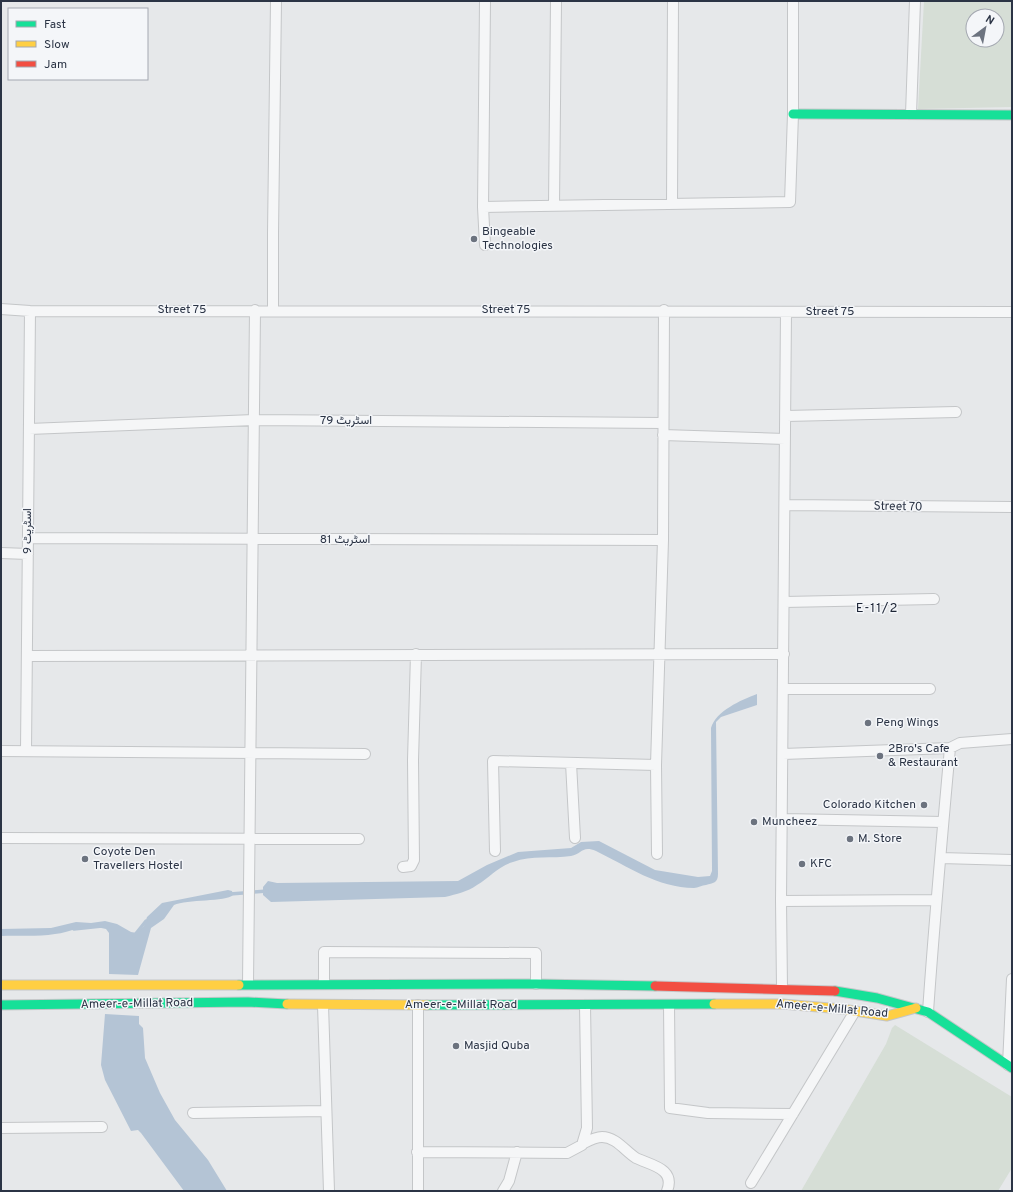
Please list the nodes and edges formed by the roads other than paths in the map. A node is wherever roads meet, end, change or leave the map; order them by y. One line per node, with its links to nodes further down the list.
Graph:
1 (276, 1): 16 (street)
2 (485, 1): 12 (street)
3 (556, 1): 11 (street)
4 (673, 1): 10 (street)
5 (793, 1): 7 (street)
6 (915, 1): 8 (street)
7 (793, 114): 8 (main road); 10 (street)
8 (911, 114): 9 (main road)
9 (1012, 114)
10 (672, 204): 11 (street)
11 (554, 206): 12 (street)
12 (483, 207): 13 (street)
13 (485, 245)
14 (1, 309): 18 (street, Street 75)
15 (255, 310): 16 (street, Street 75); 18 (street, Street 75); 23 (street)
16 (273, 310): 17 (street, Street 75)
17 (664, 310): 19 (street, Street 75); 24 (street)
18 (30, 311): 25 (street, اسٹریٹ 9)
19 (786, 312): 20 (street, Street 75); 22 (street)
20 (1012, 312)
21 (956, 412): 22 (street)
22 (786, 416): 27 (street)
23 (254, 420): 24 (street, اسٹریٹ 79); 25 (street, اسٹریٹ 79); 31 (street)
24 (663, 423): 26 (street)
25 (29, 429): 30 (street, اسٹریٹ 9)
26 (663, 435): 27 (street); 32 (street)
27 (785, 439): 28 (street)
28 (785, 505): 29 (street, Street 70); 36 (street)
29 (1012, 507)
30 (28, 538): 31 (street, اسٹریٹ 81); 34 (street, اسٹریٹ 9)
31 (253, 540): 32 (street, اسٹریٹ 81); 40 (street)
32 (663, 540): 38 (street)
33 (1, 553): 34 (street)
34 (28, 554): 41 (street, اسٹریٹ 9)
35 (934, 599): 36 (street)
36 (784, 602): 39 (street)
37 (416, 654): 38 (street); 40 (street); 63 (street)
38 (660, 654): 39 (street); 52 (street)
39 (784, 654): 42 (street)
40 (252, 655): 41 (street); 48 (street)
41 (27, 656): 47 (street, اسٹریٹ 9)
42 (784, 689): 43 (street); 50 (street)
43 (930, 689)
44 (1012, 739): 45 (street)
45 (950, 748): 50 (street); 54 (street)
46 (1, 751): 47 (street)
47 (26, 751): 48 (street)
48 (251, 754): 49 (street); 56 (street)
49 (365, 754)
50 (783, 754): 53 (street)
51 (571, 763): 52 (street); 57 (street); 59 (street)
52 (656, 765): 60 (street)
53 (783, 819): 54 (street); 65 (street)
54 (943, 822): 61 (street)
55 (1, 838): 56 (street)
56 (250, 838): 58 (street); 68 (street)
57 (575, 838)
58 (359, 839)
59 (495, 851)
60 (657, 854)
61 (941, 858): 62 (street); 64 (street)
62 (1012, 860)
63 (403, 867)
64 (936, 900): 65 (street); 81 (street)
65 (781, 901): 70 (street)
66 (1012, 979): 82 (street)
67 (324, 983): 68 (main road, Ameer-e-Millat Road); 71 (main road, Ameer-e-Millat Road); 71 (street)
68 (248, 984): 69 (main road, Ameer-e-Millat Road); 72 (main road)
69 (1, 985)
70 (782, 988): 71 (main road, Ameer-e-Millat Road); 73 (main road); 79 (main road, Ameer-e-Millat Road)
71 (536, 994): 75 (main road, Ameer-e-Millat Road); 76 (main road, Ameer-e-Millat Road)
72 (248, 1002): 74 (main road, Ameer-e-Millat Road); 78 (main road, Ameer-e-Millat Road)
73 (782, 1004): 77 (main road, Ameer-e-Millat Road); 80 (main road, Ameer-e-Millat Road)
74 (1, 1005)
75 (418, 1005): 78 (main road, Ameer-e-Millat Road); 89 (street)
76 (585, 1005): 77 (main road, Ameer-e-Millat Road); 88 (street)
77 (669, 1005): 85 (street)
78 (323, 1006): 83 (street)
79 (918, 1008): 80 (main road, Ameer-e-Millat Road); 81 (main road, Ameer-e-Millat Road)
80 (855, 1011): 85 (street)
81 (928, 1012): 82 (main road, Ameer-e-Millat Road)
82 (1010, 1067)
83 (326, 1111): 84 (street); 92 (street)
84 (193, 1113)
85 (793, 1114): 91 (street)
86 (102, 1127): 87 (street)
87 (1, 1128)
88 (582, 1144): 90 (street); 95 (street)
89 (417, 1152): 90 (street); 93 (street)
90 (517, 1152): 94 (street)
91 (751, 1183)
92 (329, 1191)
93 (418, 1191)
94 (503, 1191)
95 (667, 1191)

